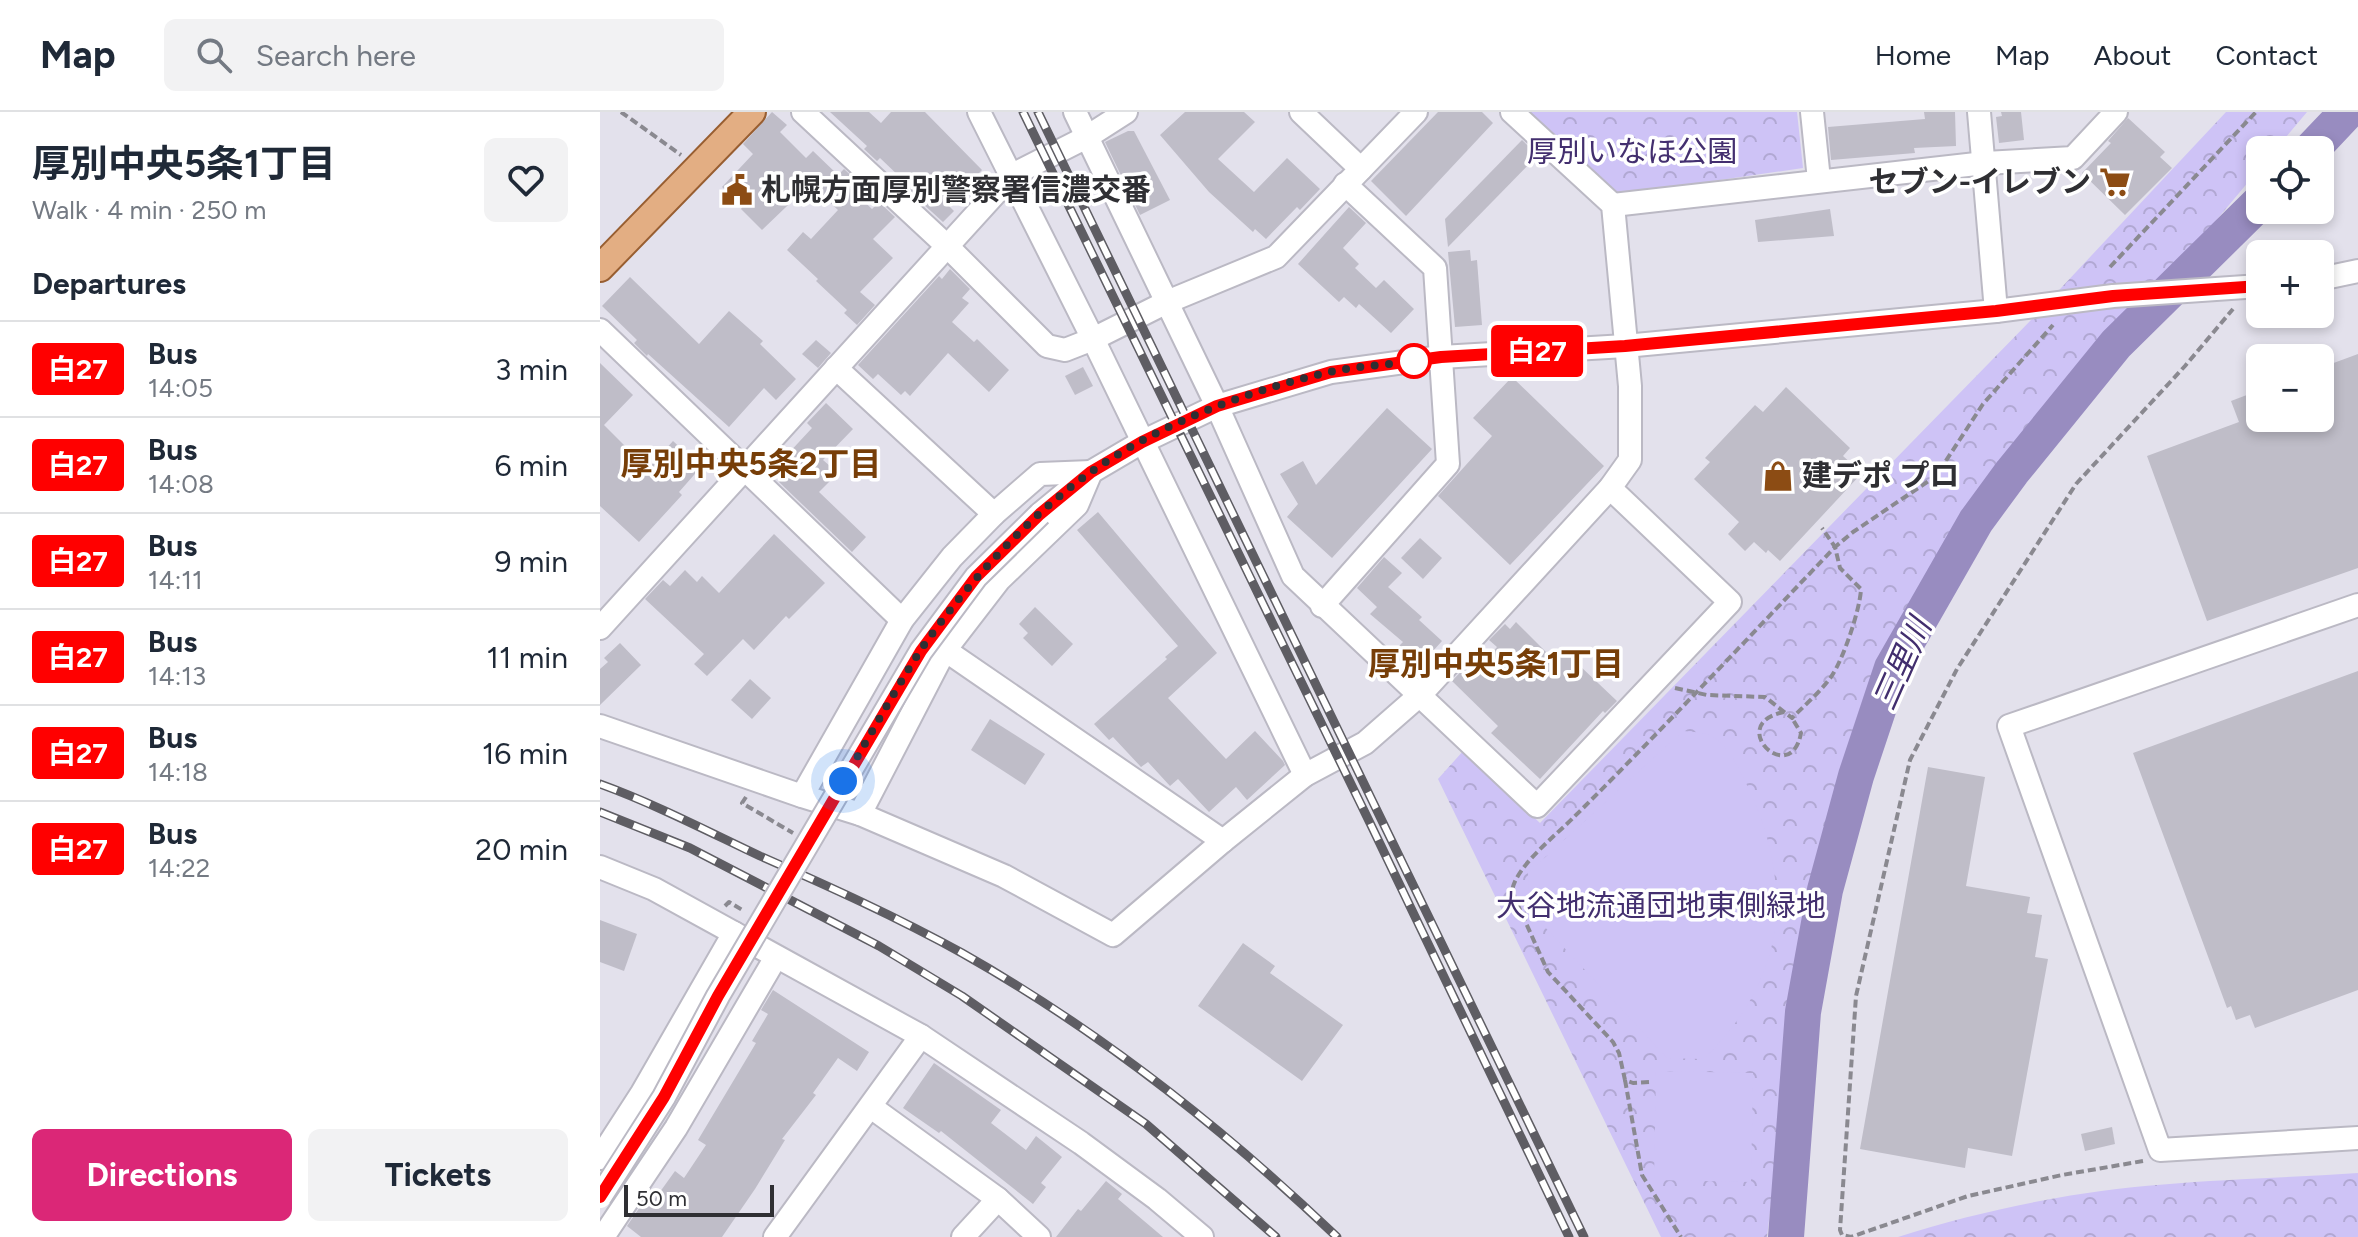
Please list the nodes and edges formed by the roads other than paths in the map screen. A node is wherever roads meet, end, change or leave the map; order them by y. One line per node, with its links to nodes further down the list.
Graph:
1 (752, 112): 19 (main road)
2 (803, 112): 18 (street)
3 (979, 112): 14 (street)
4 (1075, 112): 12 (street)
5 (1126, 112): 12 (street)
6 (1301, 112): 15 (street)
7 (1416, 112): 15 (street)
8 (1512, 112): 17 (street)
9 (1812, 112): 16 (street)
10 (1979, 112): 13 (street)
11 (2116, 112): 13 (street)
12 (1087, 137): 14 (street); 23 (street)
13 (1985, 163): 16 (street); 24 (street)
14 (1012, 175): 18 (street); 26 (street)
15 (1353, 176): 23 (street); 28 (street)
16 (1819, 180): 17 (street)
17 (1613, 205): 27 (street)
18 (947, 246): 26 (street); 29 (street)
19 (601, 265)
20 (2358, 271): 21 (street)
21 (2334, 276)
22 (2239, 288): 24 (street)
23 (1167, 302): 26 (street); 30 (street)
24 (1996, 311): 27 (street)
25 (600, 330): 32 (street)
26 (1093, 339): 31 (street)
27 (1625, 346): 28 (street); 34 (street)
28 (1441, 357): 30 (street); 37 (street)
29 (836, 368): 32 (street); 35 (street)
30 (1217, 406): 31 (street); 37 (street)
31 (1142, 442): 33 (street); 43 (street)
32 (744, 468): 38 (street); 39 (street)
33 (1091, 472): 35 (street); 40 (street); 54 (street, bridge)
34 (1610, 488): 41 (street); 41 (street)
35 (994, 514): 38 (street)
36 (2358, 605): 52 (street)
37 (1322, 606): 41 (street)
38 (902, 620): 44 (street)
39 (600, 628)
40 (945, 650): 45 (street); 46 (street)
41 (1421, 694): 43 (street)
42 (600, 726): 44 (street)
43 (1305, 775): 46 (street)
44 (802, 796): 45 (street)
45 (860, 814): 46 (street)
46 (1223, 841)
47 (600, 867): 48 (street)
48 (734, 933): 49 (street); 53 (street)
49 (776, 957): 50 (street); 56 (street)
50 (921, 1036): 51 (street); 60 (street)
51 (871, 1107): 55 (street); 57 (street)
52 (2358, 1138)
53 (600, 1158)
54 (600, 1197)
55 (998, 1199): 58 (street); 59 (street)
56 (603, 1237)
57 (775, 1237)
58 (963, 1237)
59 (1039, 1237)
60 (1202, 1237)

